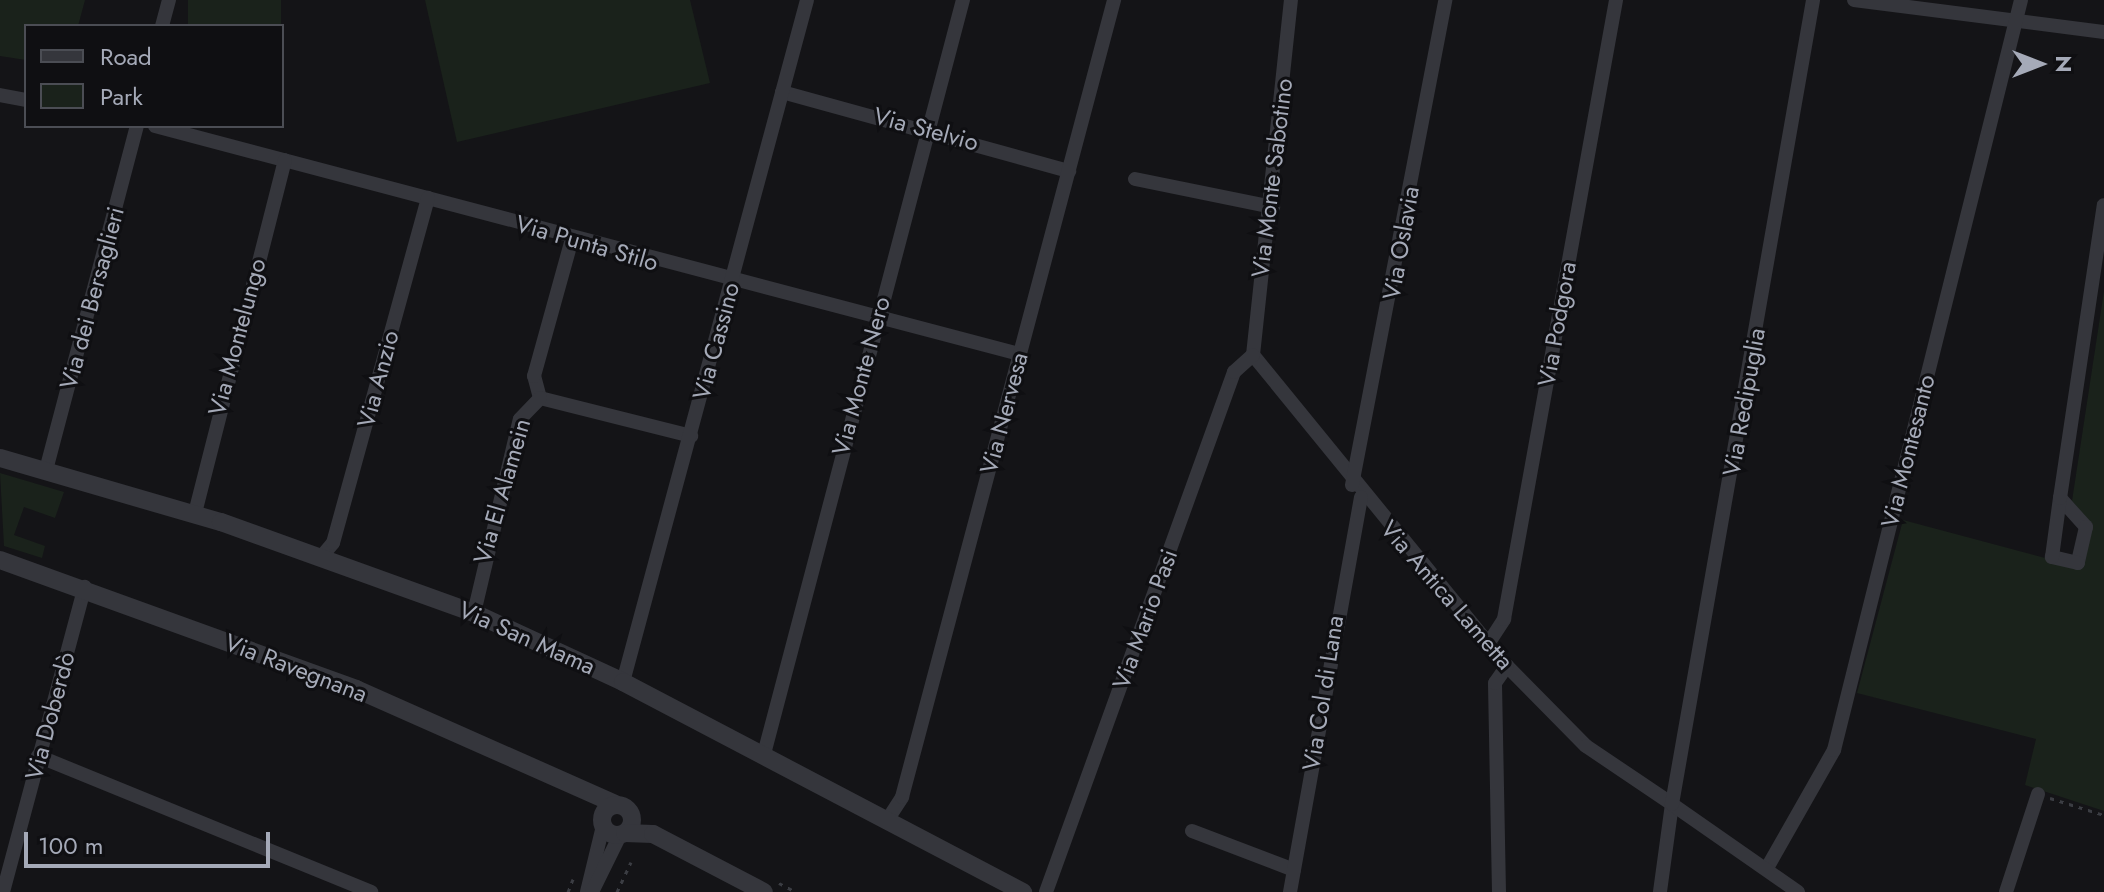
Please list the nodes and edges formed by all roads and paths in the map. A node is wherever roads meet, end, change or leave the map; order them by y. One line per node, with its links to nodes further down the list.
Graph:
1 (169, 0): 12 (street)
2 (807, 0): 14 (street, Via Cassino)
3 (963, 0): 19 (street, Via Monte Nero)
4 (1114, 0): 21 (street, Via Nervesa)
5 (1291, 0): 25 (street, Via Monte Sabotino)
6 (1445, 0): 35 (street, Via Oslavia)
7 (1616, 0): 42 (street, Via Podgora)
8 (1813, 0): 48 (street, Via Redipuglia)
9 (1854, 0): 11 (street)
10 (2021, 0): 11 (street, Via Montesanto)
11 (2015, 20): 13 (street); 55 (street, Via Montesanto)
12 (163, 24)
13 (2104, 32)
14 (782, 92): 19 (street, Via Stelvio); 27 (street, Via Cassino)
15 (0, 95): 16 (street)
16 (24, 100)
17 (136, 128): 34 (street, Via dei Bersaglieri)
18 (163, 128): 20 (street, Via Punta Stilo)
19 (929, 128): 21 (street, Via Stelvio); 28 (street, Via Monte Nero)
20 (285, 160): 23 (street, Via Punta Stilo); 37 (street, Via Montelungo)
21 (1069, 171): 29 (street, Via Nervesa)
22 (1135, 179): 25 (street)
23 (428, 198): 26 (street, Via Punta Stilo); 38 (street, Via Anzio)
24 (2104, 205): 36 (street)
25 (1273, 207): 30 (street, Via Monte Sabotino)
26 (572, 239): 27 (street, Via Punta Stilo); 31 (street, Via El Alamein)
27 (732, 283): 28 (street, Via Punta Stilo); 32 (street, Via Cassino)
28 (875, 321): 29 (street, Via Punta Stilo); 45 (street, Via Monte Nero)
29 (1019, 354): 51 (street, Via Nervesa)
30 (1253, 355): 35 (street, Via Antica Lametta); 63 (street, Via Mario Pasi)
31 (540, 398): 32 (street); 41 (street, Via El Alamein)
32 (691, 436): 44 (street, Via Cassino)
33 (0, 458): 34 (street, Via San Mama)
34 (46, 470): 37 (street, Via San Mama)
35 (1357, 491): 42 (street, Via Antica Lametta); 56 (street, Via Col di Lana)
36 (2060, 498)
37 (195, 513): 38 (street, Via San Mama)
38 (322, 556): 41 (street, Via San Mama)
39 (0, 560): 40 (street, Via Ravegnana)
40 (85, 587): 46 (street, Via Doberdò); 50 (street, Via Ravegnana)
41 (474, 613): 44 (street, Via San Mama)
42 (1488, 644): 43 (street, Via Antica Lametta)
43 (1507, 666): 48 (street, Via Antica Lametta); 65 (street)
44 (623, 682): 45 (street, Via San Mama)
45 (764, 754): 51 (street, Via San Mama)
46 (38, 756): 57 (street, Via Doberdò); 58 (street)
47 (2038, 794): 49 (path); 68 (street)
48 (1672, 804): 55 (street, Via Antica Lametta); 66 (street)
49 (2104, 815)
50 (606, 816): 53 (street, Via Ravegnana); 53 (street); 59 (street)
51 (886, 822): 62 (street, Via San Mama)
52 (1192, 831): 56 (street)
53 (622, 834): 59 (street); 61 (street)
54 (631, 862): 60 (path)
55 (1767, 868): 67 (street, Via Antica Lametta)
56 (1294, 870): 64 (street, Via Col di Lana)
57 (4, 892)
58 (371, 892)
59 (590, 892)
60 (617, 892)
61 (764, 892)
62 (1023, 892)
63 (1046, 892)
64 (1290, 892)
65 (1499, 892)
66 (1660, 892)
67 (1798, 892)
68 (2006, 892)

